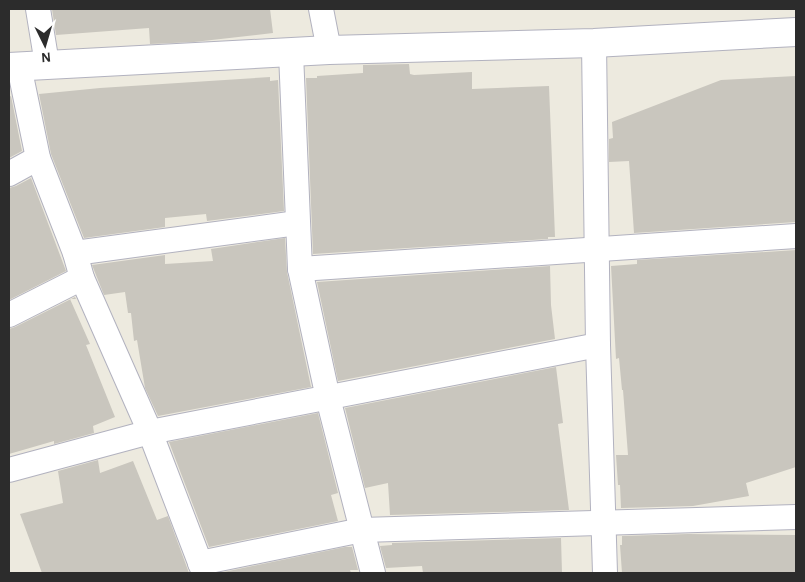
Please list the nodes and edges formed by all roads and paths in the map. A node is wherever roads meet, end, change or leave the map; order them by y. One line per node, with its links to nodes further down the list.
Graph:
1 (38, 9): 7 (street)
2 (321, 9): 5 (street)
3 (796, 32): 4 (street)
4 (594, 43): 5 (street); 13 (street)
5 (329, 50): 6 (street)
6 (291, 53): 7 (street); 11 (street)
7 (47, 64): 8 (street)
8 (14, 66): 9 (street)
9 (38, 158): 10 (street); 14 (street)
10 (9, 174)
11 (297, 222): 14 (street); 15 (street)
12 (796, 236): 13 (street)
13 (596, 250): 15 (street); 18 (street)
14 (75, 252): 16 (street)
15 (300, 269): 19 (street)
16 (82, 278): 17 (street); 20 (street)
17 (9, 315)
18 (598, 345): 19 (street); 23 (street)
19 (328, 398): 20 (street); 24 (street)
20 (150, 432): 21 (street); 25 (street)
21 (9, 470)
22 (796, 517): 23 (street)
23 (603, 523): 24 (street); 27 (street)
24 (362, 530): 25 (street); 26 (street)
25 (202, 568)
26 (373, 573)
27 (605, 573)

